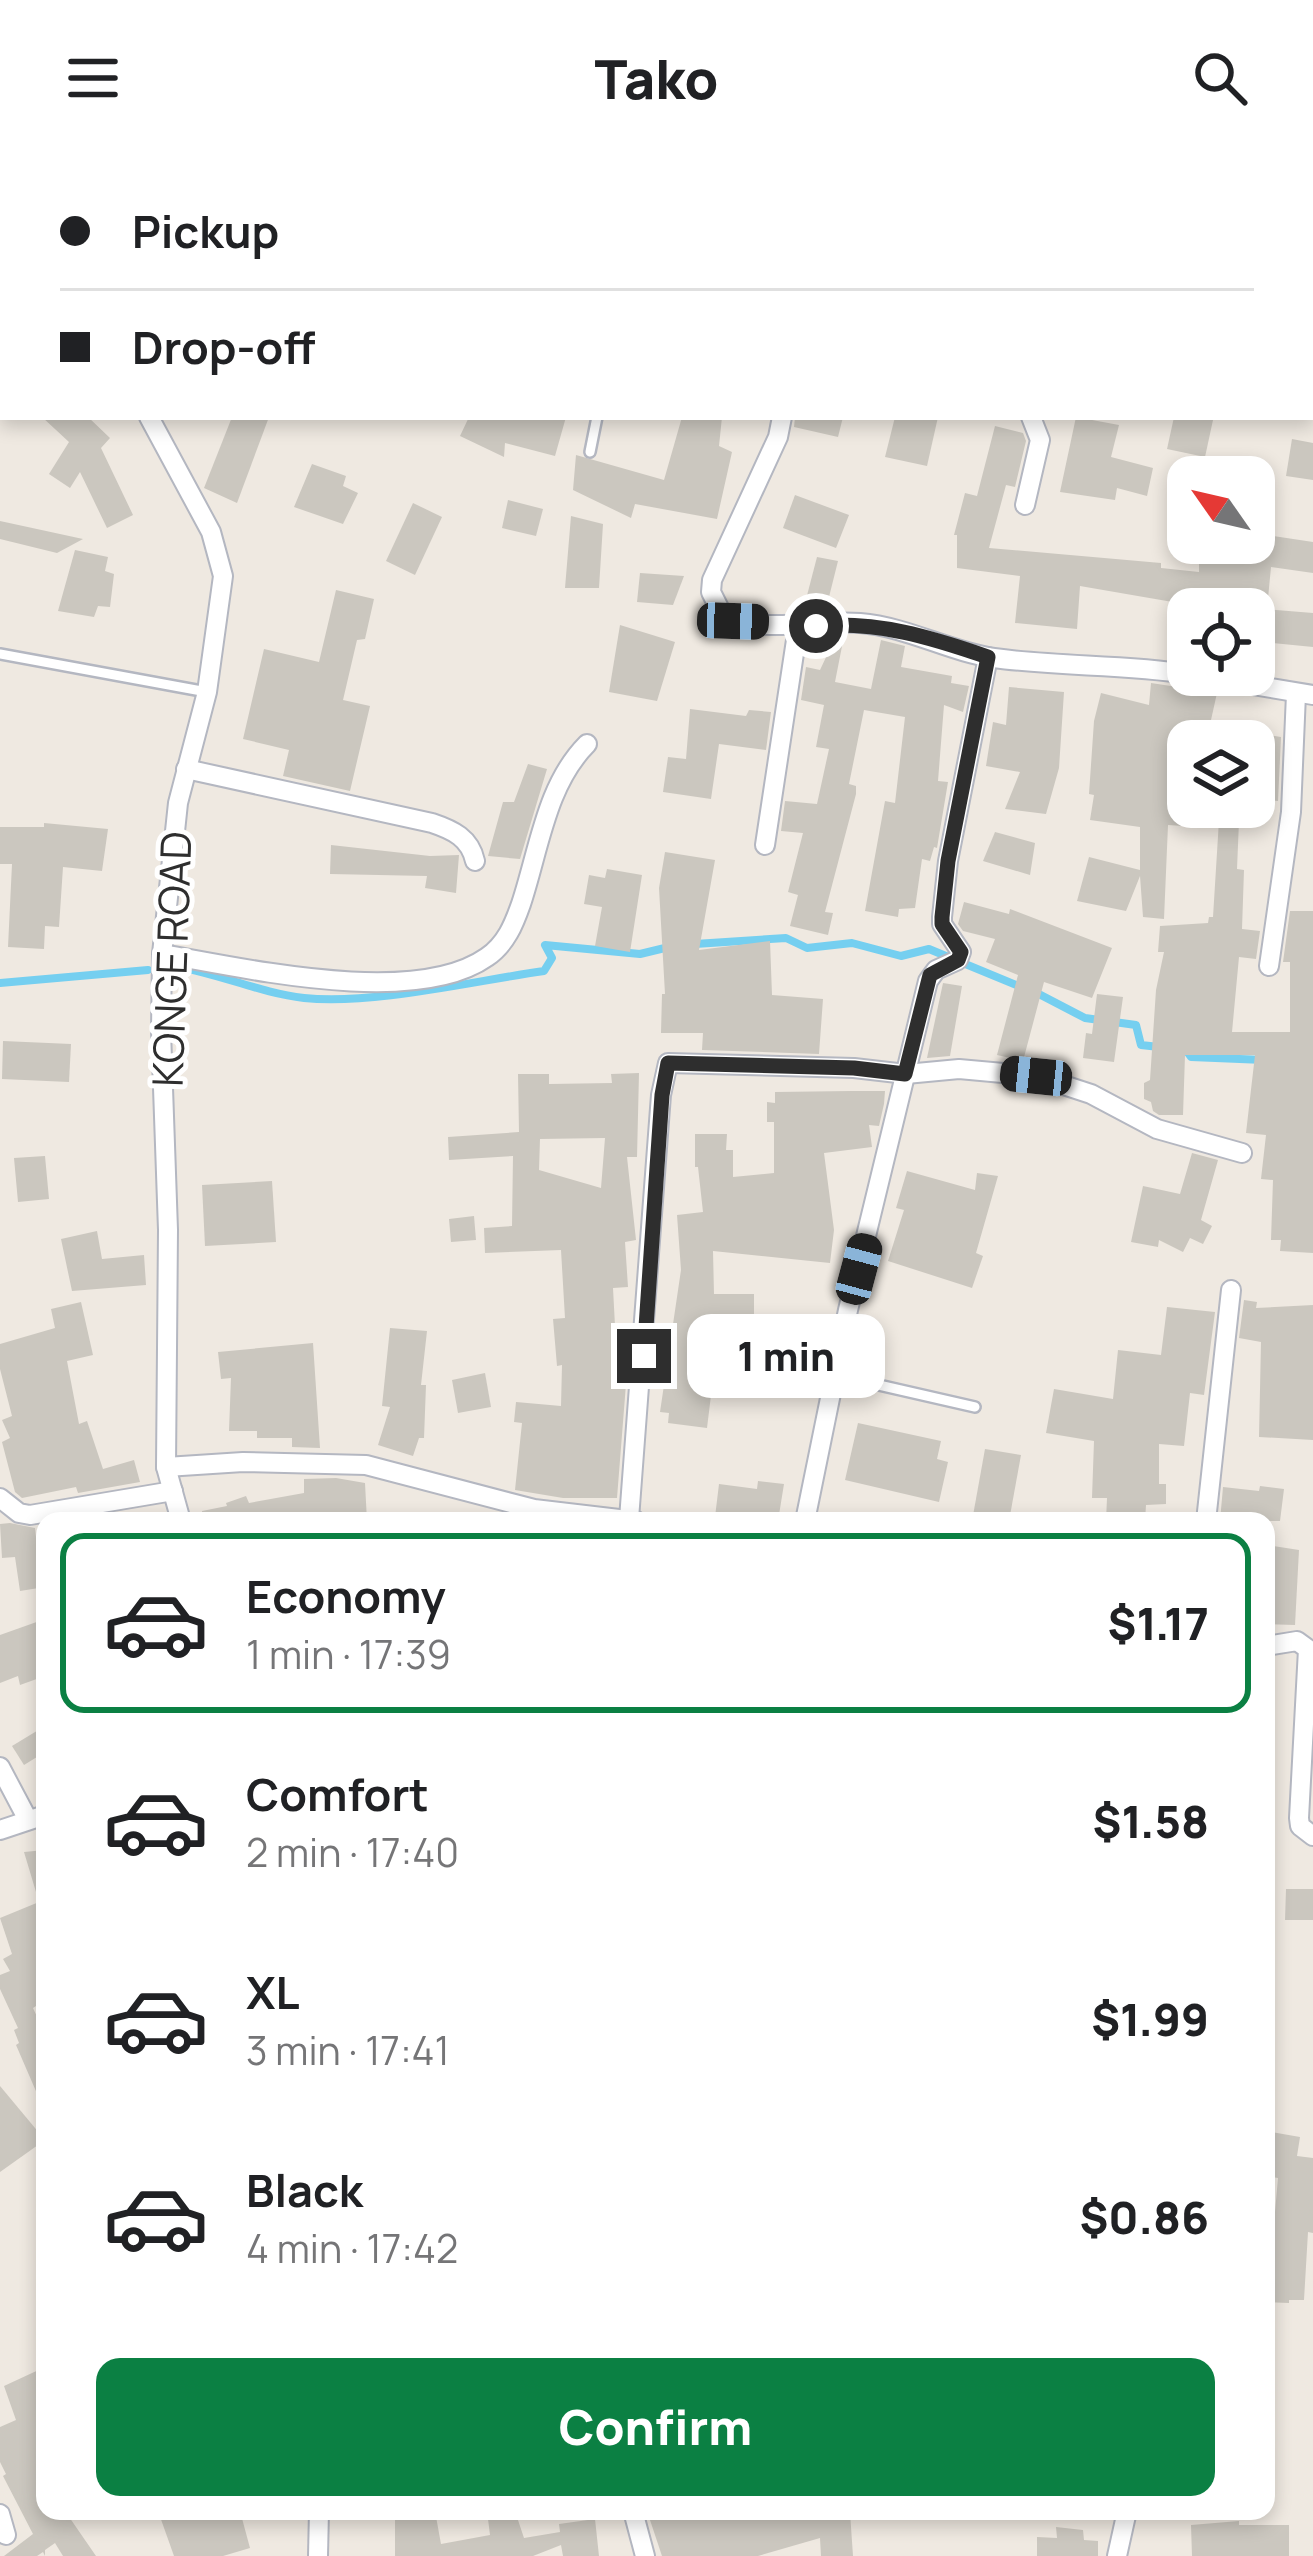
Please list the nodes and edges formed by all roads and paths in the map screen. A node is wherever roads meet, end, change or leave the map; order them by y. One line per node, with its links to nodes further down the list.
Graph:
1 (151, 420): 11 (street, KONGE ROAD)
2 (596, 420): 5 (lane)
3 (781, 420): 7 (street)
4 (1032, 420): 6 (street)
5 (590, 452)
6 (1025, 505)
7 (798, 627): 9 (street); 15 (street)
8 (0, 654): 11 (lane)
9 (988, 657): 10 (street); 19 (street)
10 (1167, 671)
11 (207, 692): 14 (street, KONGE ROAD)
12 (1304, 694): 18 (street)
13 (587, 744): 17 (street)
14 (186, 769): 16 (street); 17 (street, KONGE ROAD)
15 (765, 845)
16 (475, 861)
17 (162, 955): 24 (street, KONGE ROAD)
18 (1269, 966)
19 (905, 1074): 20 (street); 22 (street); 30 (street)
20 (1242, 1153)
21 (1231, 1290): 32 (street)
22 (835, 1375): 23 (lane); 31 (street)
23 (974, 1407)
24 (166, 1467): 25 (street, KONGE ROAD); 29 (street)
25 (173, 1491): 27 (street); 28 (street, KONGE ROAD)
26 (0, 1498): 33 (street)
27 (48, 1512)
28 (179, 1512)
29 (526, 1512)
30 (633, 1512)
31 (807, 1512)
32 (1207, 1512)
33 (36, 1514)
34 (1275, 1645): 38 (street)
35 (0, 1767): 36 (street)
36 (36, 1817): 37 (street)
37 (0, 1830)
38 (1313, 1836)
39 (0, 2514): 43 (street)
40 (320, 2520): 44 (street)
41 (635, 2520): 45 (street)
42 (1125, 2520): 46 (street)
43 (5, 2535)
44 (318, 2556)
45 (645, 2556)
46 (1117, 2556)

